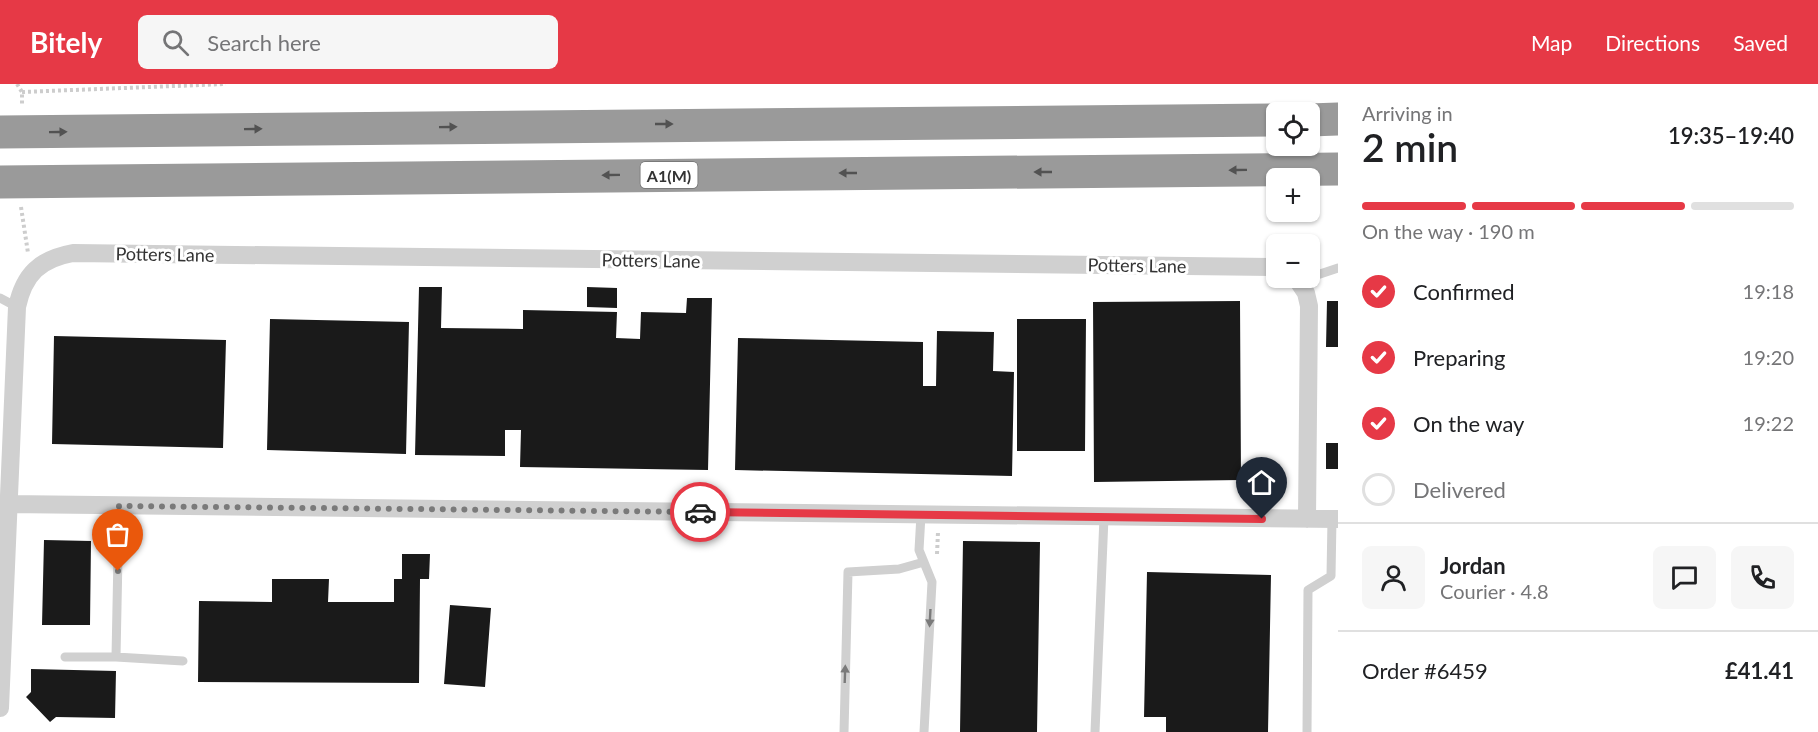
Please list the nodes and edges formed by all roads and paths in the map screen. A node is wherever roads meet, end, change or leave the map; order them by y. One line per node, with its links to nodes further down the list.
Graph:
1 (17, 84): 3 (path)
2 (226, 84): 3 (path)
3 (22, 92): 4 (path)
4 (22, 105)
5 (1338, 119): 7 (highway)
6 (1266, 120): 8 (highway, one-way to 6)
7 (1320, 120)
8 (0, 132)
9 (1338, 169): 10 (highway, A1(M), one-way to 10)
10 (0, 182)
11 (21, 206): 14 (path)
12 (1266, 267): 14 (street, Potters Lane)
13 (1338, 268): 15 (lane)
14 (31, 272): 18 (street)
15 (1320, 273)
16 (1302, 288): 23 (street)
17 (0, 298): 18 (lane)
18 (17, 307): 19 (street)
19 (7, 504): 20 (street); 28 (street)
20 (119, 506): 21 (street); 27 (lane)
21 (921, 515): 22 (street); 25 (lane)
22 (1104, 517): 23 (street); 33 (lane)
23 (1307, 519): 24 (street)
24 (1335, 519): 34 (lane)
25 (924, 561): 31 (lane, one-way to 25); 32 (lane, one-way to 32)
26 (65, 657): 27 (lane)
27 (117, 657): 29 (lane)
28 (1, 659): 30 (street)
29 (183, 661)
30 (0, 708)
31 (844, 732)
32 (924, 732)
33 (1095, 732)
34 (1307, 732)

